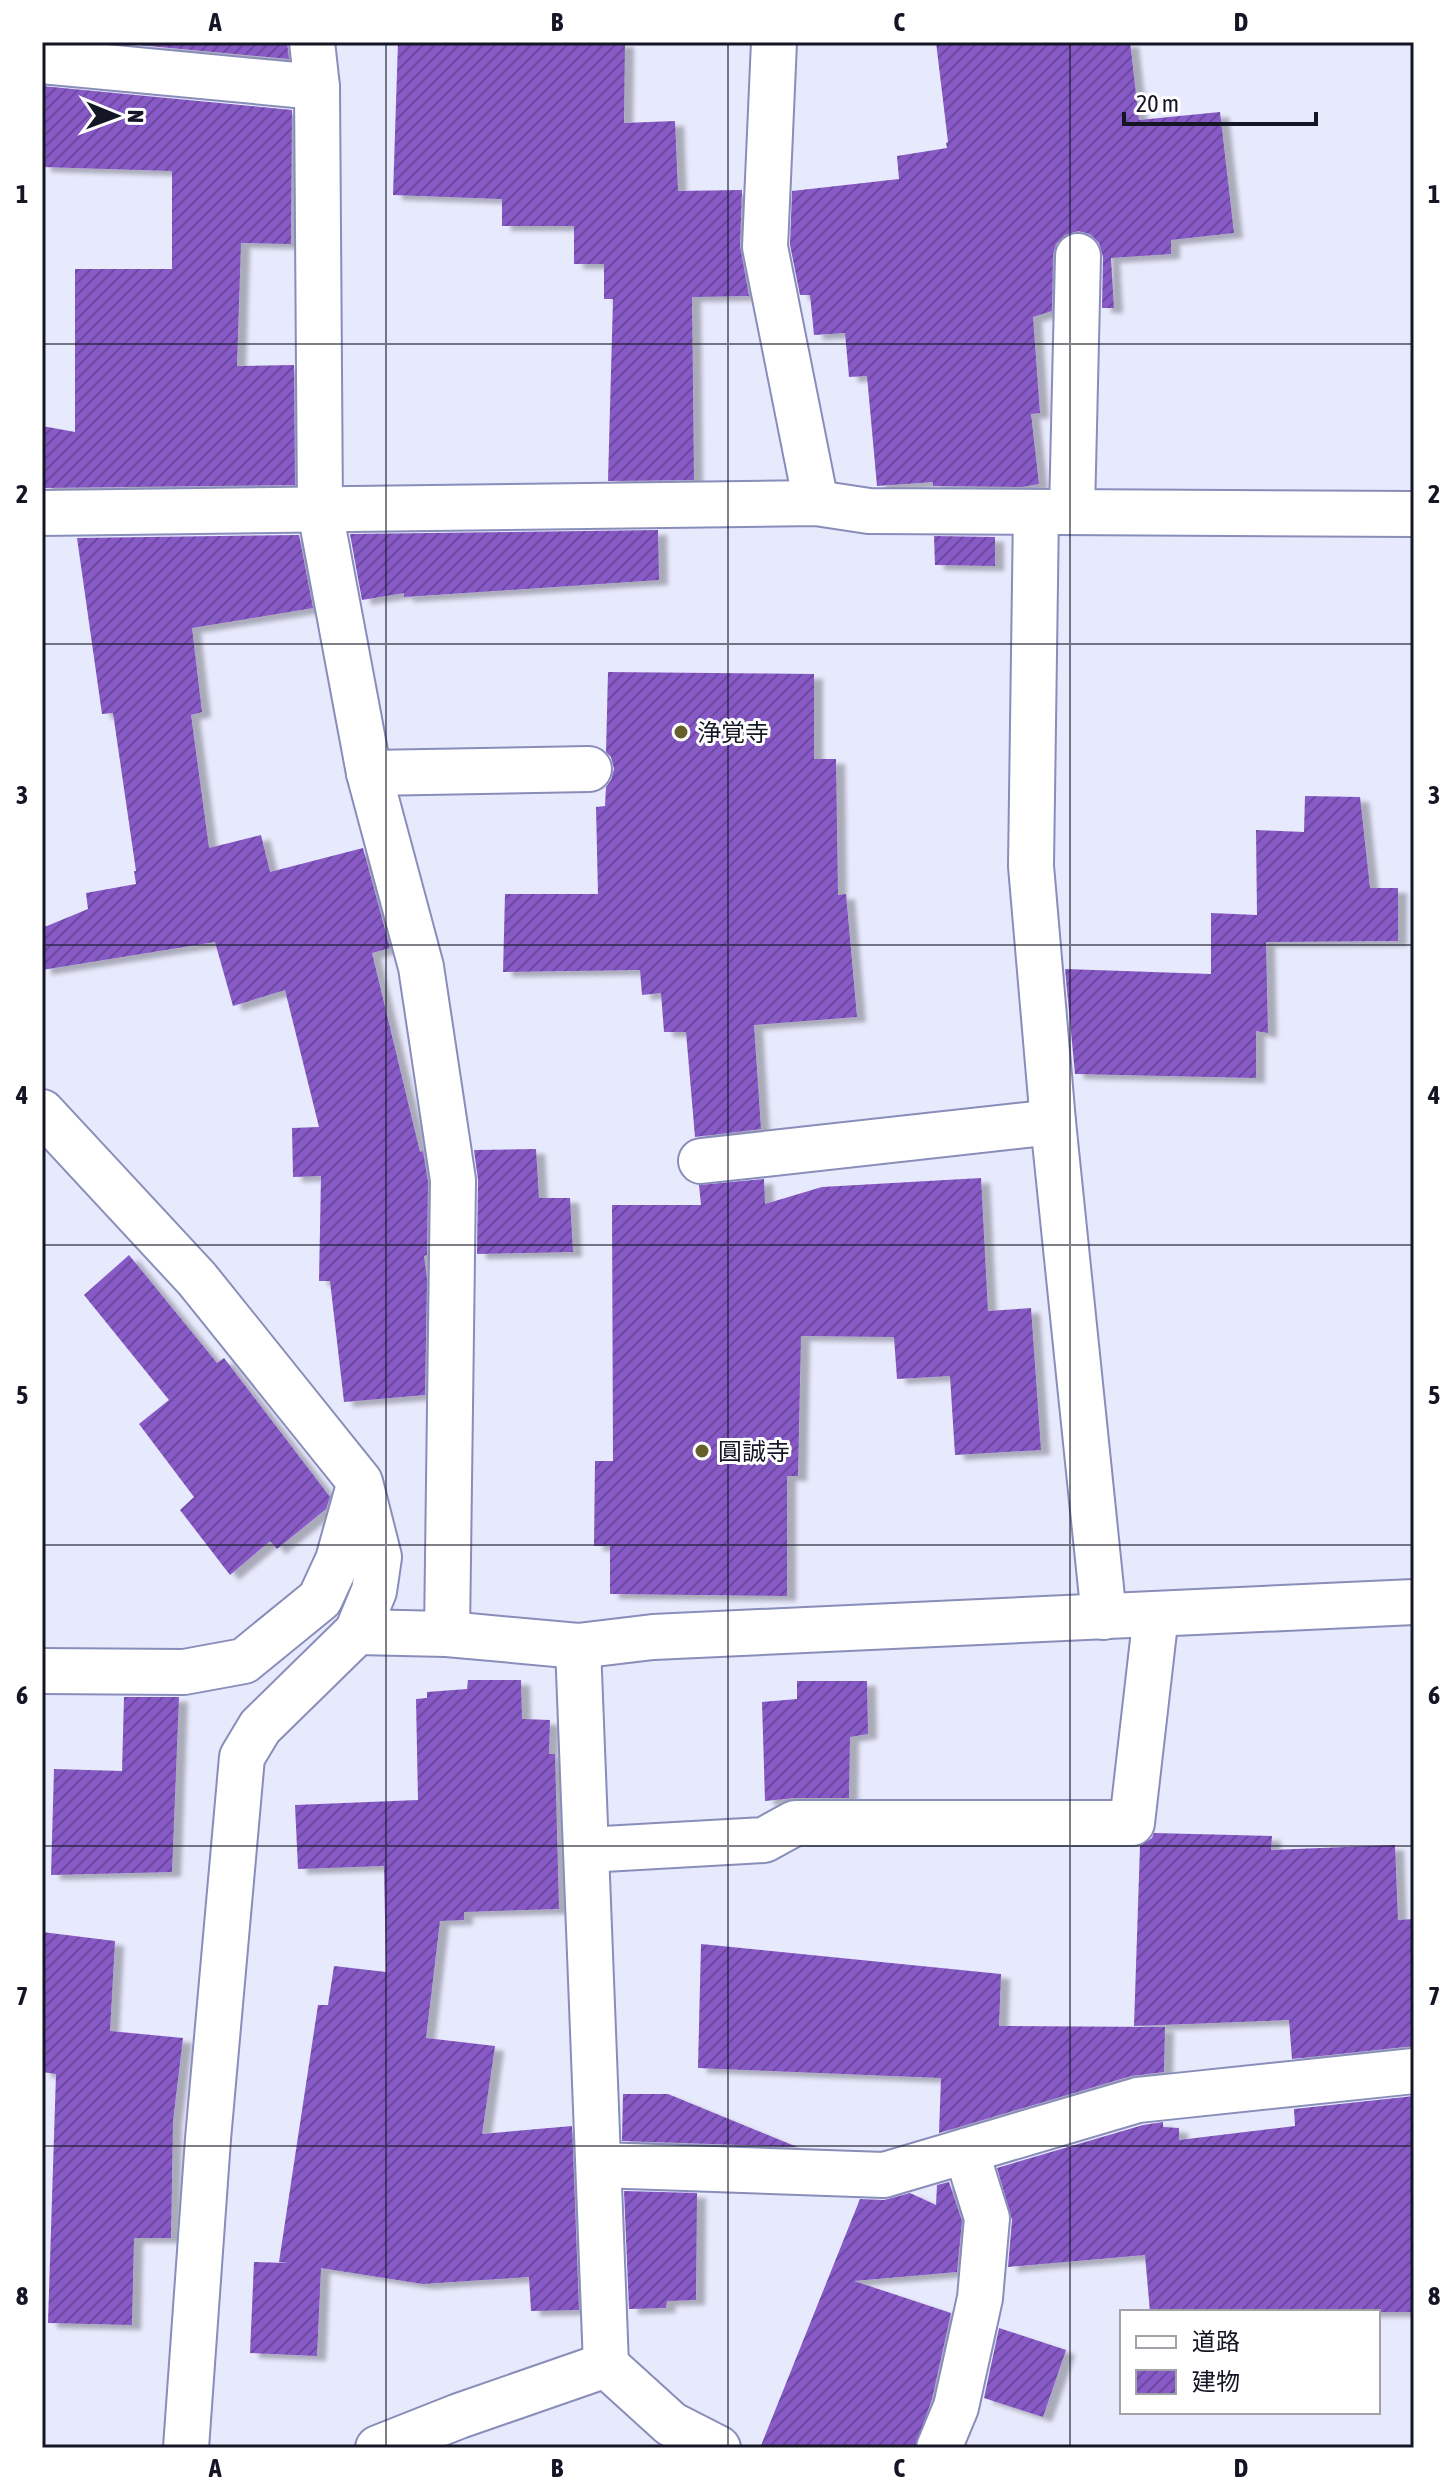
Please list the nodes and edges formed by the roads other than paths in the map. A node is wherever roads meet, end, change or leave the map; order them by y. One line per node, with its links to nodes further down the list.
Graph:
1 (312, 42): 4 (street)
2 (774, 42): 6 (street)
3 (42, 61): 4 (street)
4 (317, 87): 7 (street)
5 (1078, 256): 8 (street)
6 (816, 503): 7 (street); 8 (street)
7 (320, 511): 9 (street); 12 (street)
8 (1054, 512): 10 (street); 14 (street)
9 (42, 513)
10 (1414, 514)
11 (589, 769): 12 (street)
12 (369, 773): 21 (street)
13 (42, 1112): 16 (street)
14 (1053, 1122): 15 (street); 19 (street)
15 (701, 1161)
16 (360, 1482): 20 (street); 23 (street)
17 (1414, 1602): 18 (street)
18 (1156, 1614): 19 (street); 24 (street)
19 (1104, 1617): 22 (street)
20 (357, 1632): 21 (street); 29 (street)
21 (447, 1634): 22 (street)
22 (578, 1646): 24 (street)
23 (42, 1671)
24 (586, 1850): 27 (street)
25 (1414, 2071): 26 (street)
26 (966, 2151): 27 (street); 32 (street)
27 (599, 2165): 28 (street)
28 (606, 2365): 30 (street); 31 (street)
29 (186, 2448)
30 (378, 2448)
31 (718, 2448)
32 (939, 2448)

